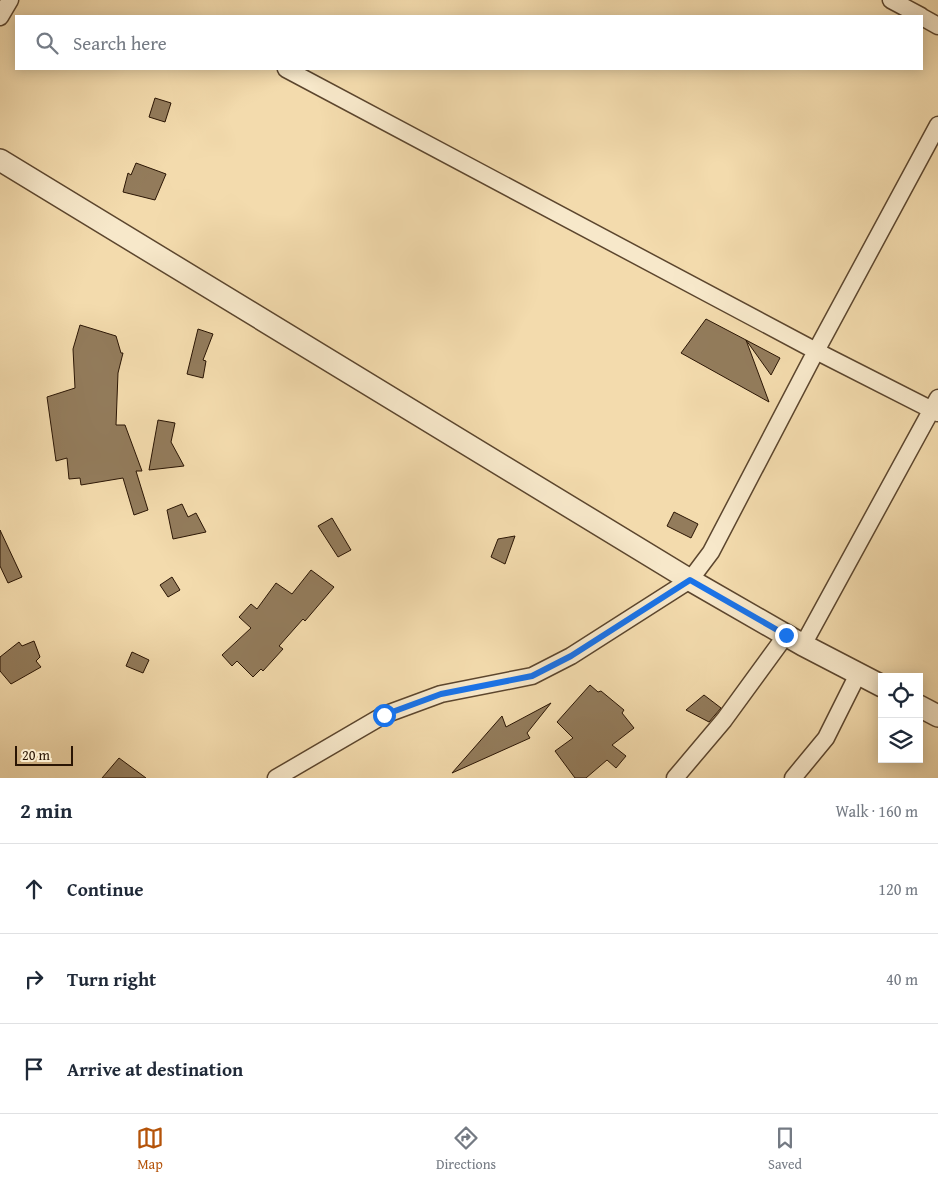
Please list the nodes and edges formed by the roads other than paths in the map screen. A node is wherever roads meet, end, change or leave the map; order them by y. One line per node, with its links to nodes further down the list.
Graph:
1 (10, 0): 4 (street)
2 (890, 0): 3 (street)
3 (917, 15)
4 (0, 17)
5 (923, 18): 6 (street)
6 (938, 26)
7 (288, 70): 10 (street)
8 (938, 126): 10 (street)
9 (0, 160): 12 (street)
10 (816, 351): 11 (street); 12 (street)
11 (936, 407): 13 (street)
12 (690, 580): 13 (street); 18 (street)
13 (794, 640): 14 (street); 19 (street)
14 (858, 674): 15 (street); 20 (street)
15 (878, 684)
16 (923, 708): 17 (street)
17 (938, 716)
18 (276, 778)
19 (674, 778)
20 (793, 778)

